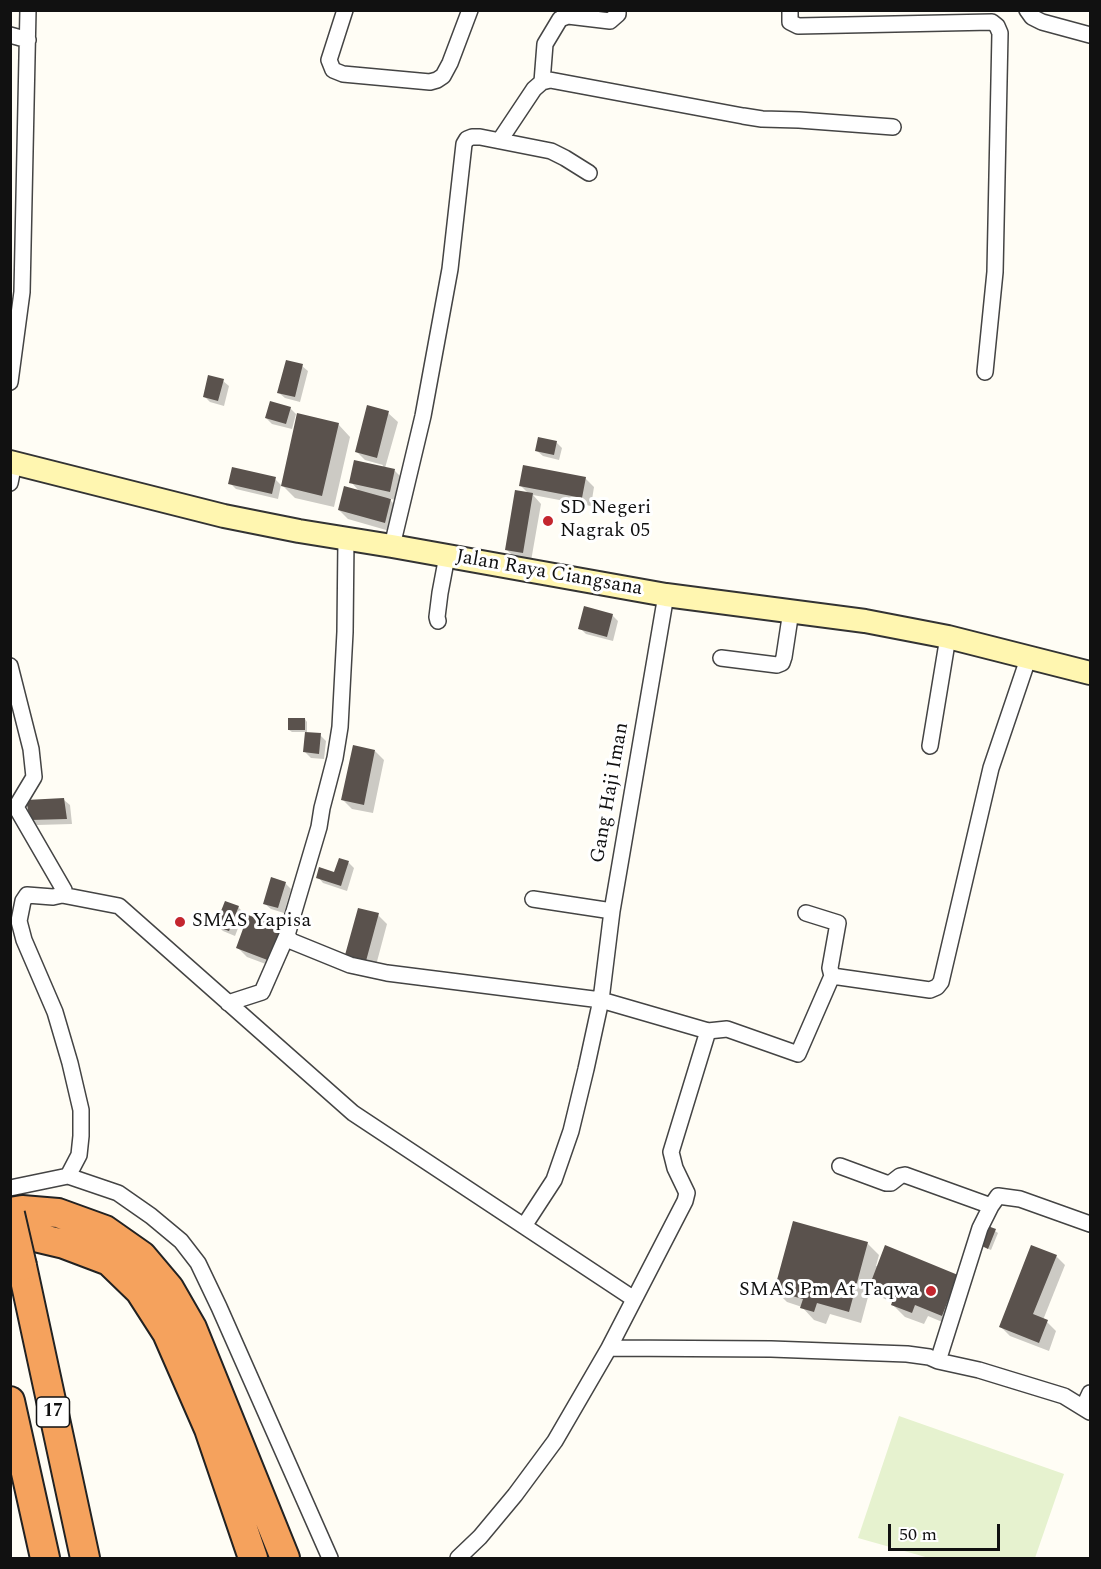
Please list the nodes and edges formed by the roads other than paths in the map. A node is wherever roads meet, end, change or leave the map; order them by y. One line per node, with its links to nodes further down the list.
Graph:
1 (28, 10): 9 (street)
2 (345, 10): 3 (street)
3 (470, 10)
4 (618, 10): 10 (street)
5 (790, 10): 14 (street)
6 (1027, 10): 8 (street)
7 (10, 35): 9 (street)
8 (1090, 35)
9 (28, 40): 15 (street)
10 (542, 82): 11 (street); 12 (street)
11 (893, 127)
12 (500, 140): 13 (street); 18 (street)
13 (590, 173)
14 (985, 372)
15 (10, 382)
16 (12, 470): 17 (main road, Jalan Raya Ciangsana)
17 (346, 539): 18 (main road, Jalan Raya Ciangsana); 34 (street)
18 (392, 546): 19 (main road, Jalan Raya Ciangsana)
19 (447, 556): 20 (main road, Jalan Raya Ciangsana); 22 (street)
20 (666, 595): 21 (main road, Jalan Raya Ciangsana); 32 (street, Gang Haji Iman)
21 (791, 611): 23 (main road, Jalan Raya Ciangsana); 25 (street)
22 (438, 621)
23 (948, 637): 24 (main road, Jalan Raya Ciangsana); 28 (street)
24 (1029, 657): 27 (main road, Jalan Raya Ciangsana); 35 (street)
25 (721, 658)
26 (10, 666): 29 (street)
27 (1090, 673)
28 (930, 746)
29 (13, 807): 30 (street)
30 (62, 895): 37 (street); 40 (street)
31 (533, 899): 32 (street)
32 (612, 911): 36 (street, Gang Haji Iman)
33 (806, 913): 35 (street)
34 (287, 935): 36 (street); 37 (street)
35 (832, 976): 38 (street)
36 (601, 1000): 38 (street); 45 (street, Gang Haji Iman)
37 (228, 1003): 45 (street)
38 (708, 1031): 47 (street)
39 (840, 1166): 42 (street)
40 (68, 1176): 41 (street); 58 (street)
41 (10, 1188)
42 (991, 1206): 44 (street); 49 (street)
43 (10, 1213): 55 (highway, 17, bridge); 57 (highway)
44 (1090, 1224)
45 (524, 1226): 47 (street)
46 (10, 1236): 56 (highway)
47 (634, 1299): 48 (street)
48 (609, 1348): 49 (street); 59 (street)
49 (938, 1361): 51 (street)
50 (10, 1401): 54 (highway, 17)
51 (1088, 1404)
52 (10, 1425): 53 (highway)
53 (33, 1558)
54 (45, 1558)
55 (85, 1558)
56 (253, 1558)
57 (285, 1558)
58 (330, 1558)
59 (458, 1558)

